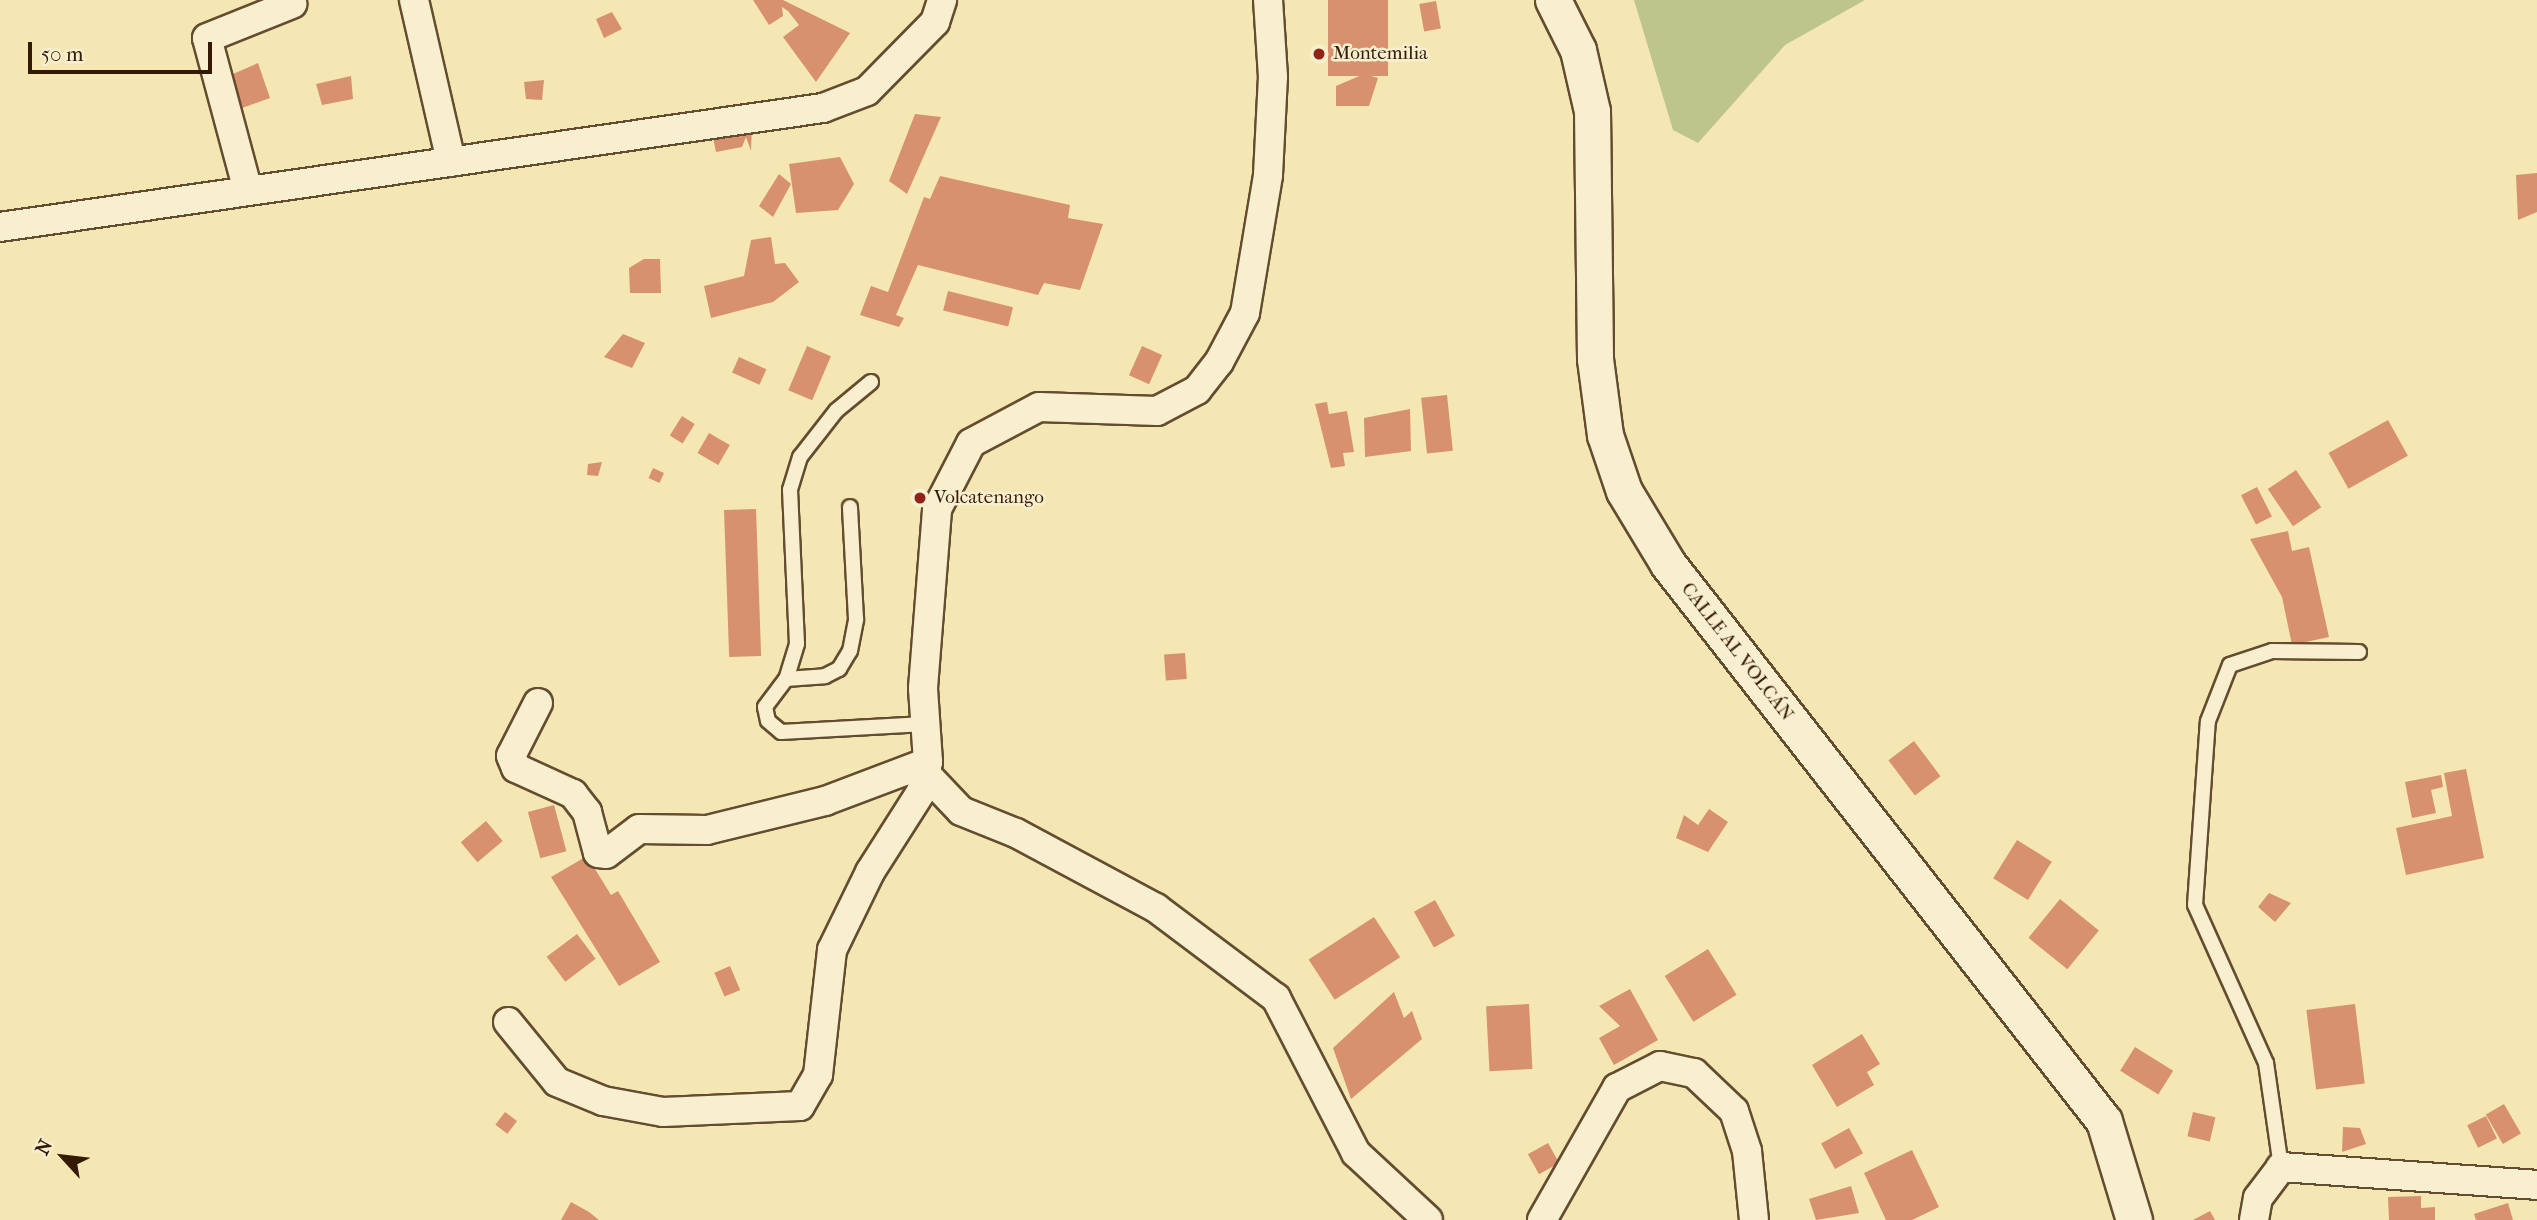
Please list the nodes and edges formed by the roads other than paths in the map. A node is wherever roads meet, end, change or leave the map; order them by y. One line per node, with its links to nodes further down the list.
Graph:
1 (414, 0): 6 (street)
2 (942, 0): 6 (street)
3 (1268, 0): 14 (street)
4 (1553, 0): 22 (street, CALLE AL VOLCÁN)
5 (292, 4): 7 (street)
6 (451, 162): 7 (street)
7 (248, 191): 8 (street)
8 (0, 227)
9 (871, 383): 12 (lane)
10 (850, 507): 12 (lane)
11 (2359, 652): 17 (lane)
12 (786, 679): 14 (lane)
13 (538, 703): 15 (street)
14 (925, 724): 15 (street)
15 (927, 767): 16 (street); 19 (street)
16 (508, 1022)
17 (2281, 1167): 18 (street); 23 (street)
18 (2537, 1185)
19 (1428, 1220)
20 (1542, 1220): 21 (street)
21 (1754, 1220)
22 (2134, 1220)
23 (2254, 1220)

